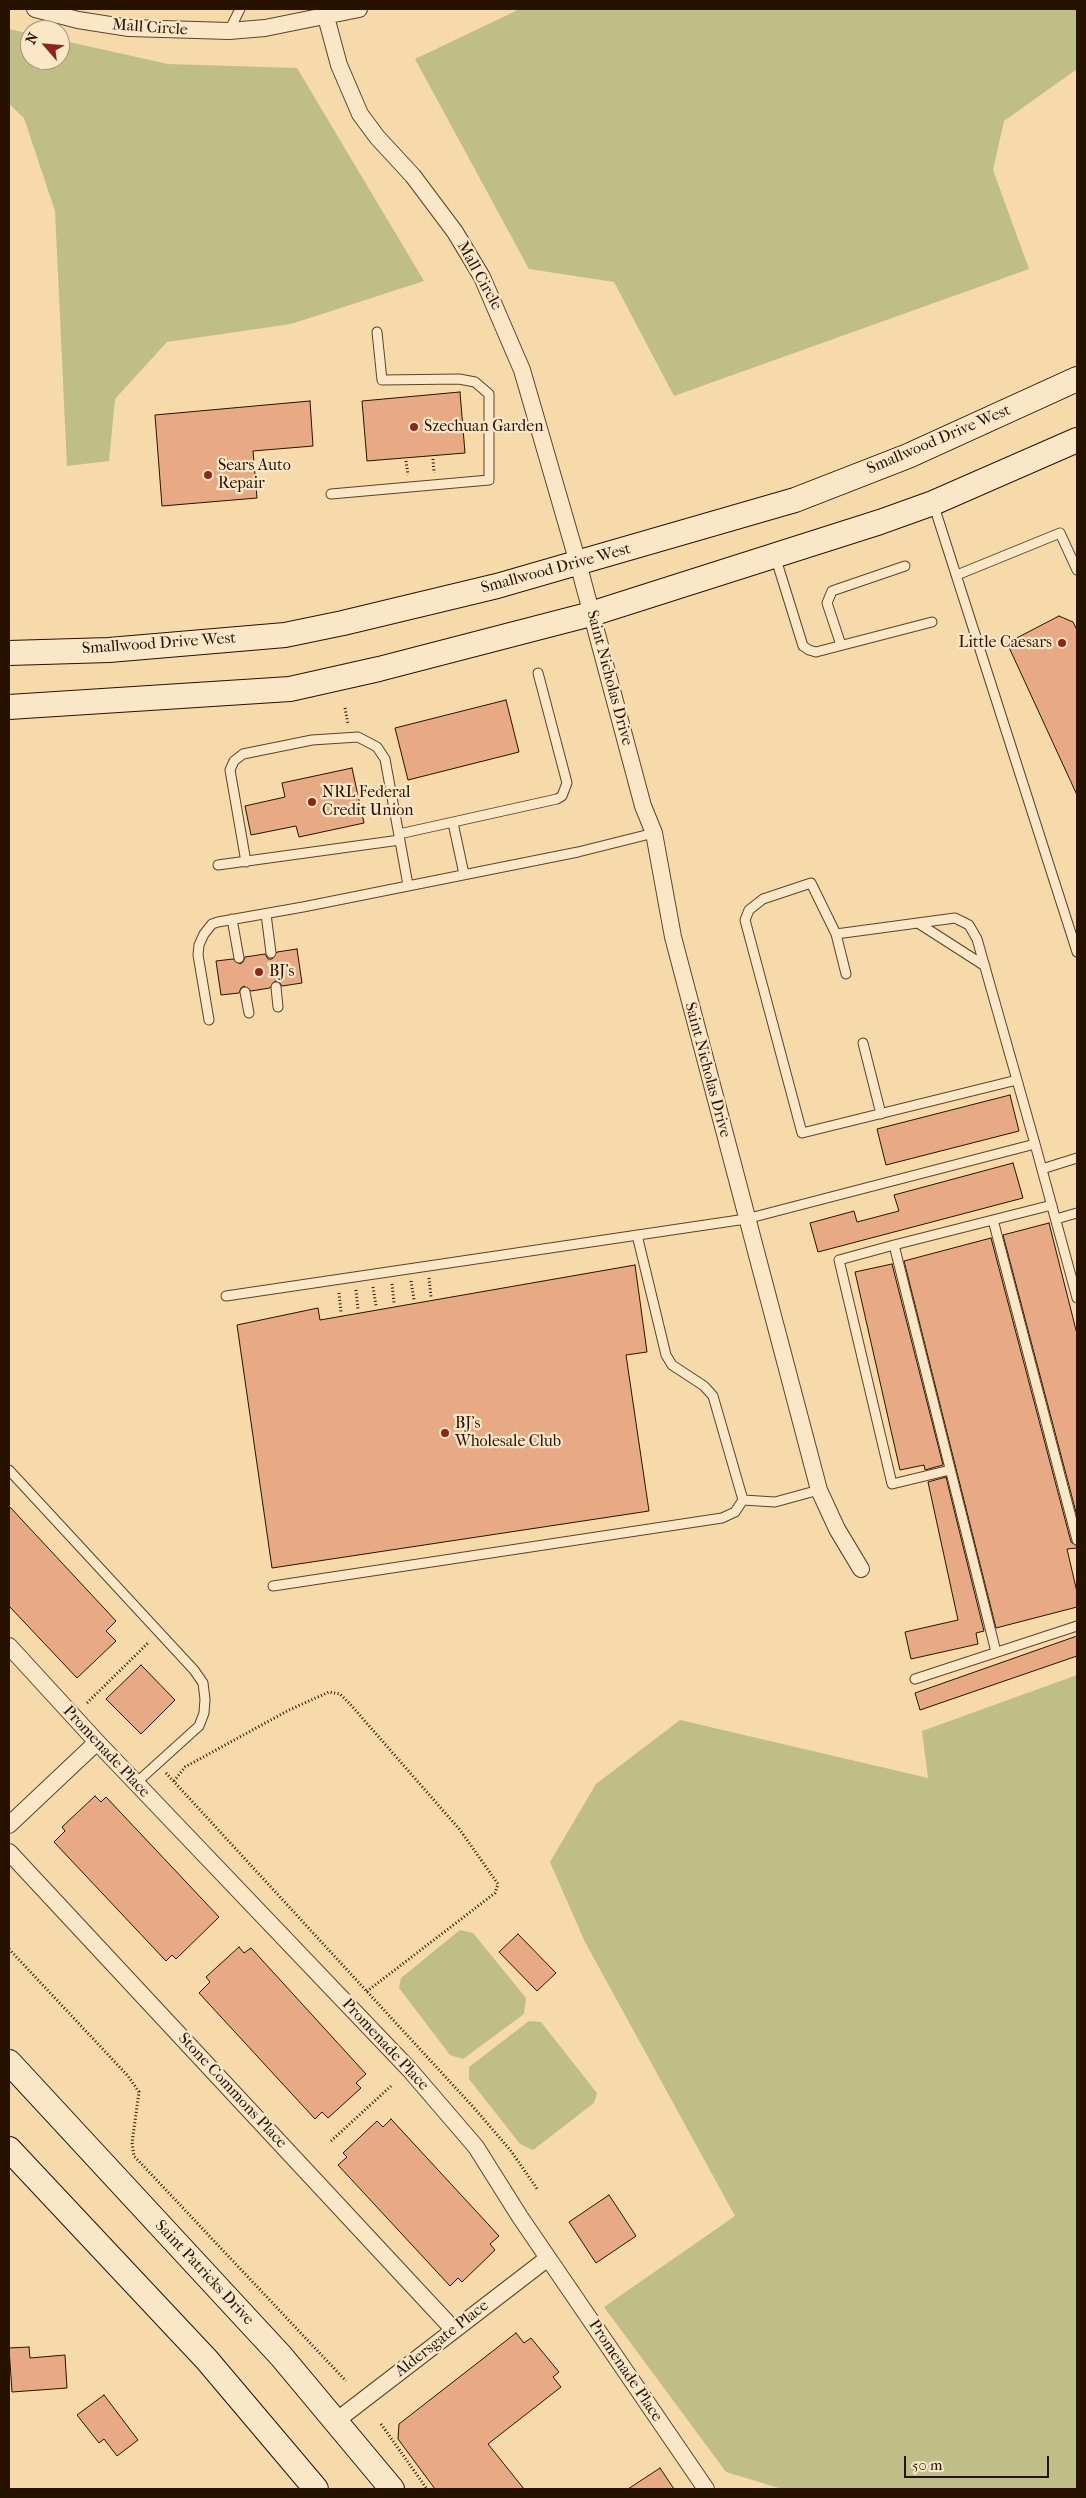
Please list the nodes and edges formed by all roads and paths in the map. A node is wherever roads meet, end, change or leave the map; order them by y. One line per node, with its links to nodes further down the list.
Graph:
1 (36, 9): 5 (street, Mall Circle)
2 (240, 9): 5 (lane)
3 (359, 9): 4 (street, Mall Circle)
4 (326, 17): 5 (street, Mall Circle); 12 (street, Mall Circle)
5 (230, 31)
6 (377, 332): 9 (lane)
7 (1077, 380): 12 (main road, Smallwood Drive West)
8 (1077, 440): 10 (main road)
9 (331, 494)
10 (933, 503): 11 (main road); 15 (lane)
11 (775, 556): 16 (main road); 18 (lane)
12 (578, 563): 16 (street, Saint Nicholas Drive); 19 (main road, Smallwood Drive West)
13 (905, 566): 18 (lane)
14 (1077, 570): 15 (lane)
15 (957, 575): 35 (lane)
16 (592, 614): 21 (main road); 25 (street, Saint Nicholas Drive)
17 (932, 622): 18 (lane)
18 (841, 645)
19 (9, 653)
20 (538, 673): 24 (lane)
21 (9, 707)
22 (345, 708): 23 (path)
23 (350, 730)
24 (453, 823): 26 (lane); 29 (lane)
25 (654, 833): 29 (lane); 53 (street, Saint Nicholas Drive)
26 (400, 837): 27 (lane); 27 (lane); 30 (lane)
27 (246, 862): 28 (lane)
28 (218, 865)
29 (464, 874): 30 (lane)
30 (408, 885): 31 (lane)
31 (266, 914): 32 (lane); 36 (lane)
32 (232, 919): 37 (lane); 44 (lane)
33 (918, 923): 34 (lane); 38 (lane); 38 (lane)
34 (836, 934): 39 (lane); 47 (lane)
35 (1077, 952)
36 (271, 953)
37 (239, 958)
38 (985, 966): 46 (lane)
39 (846, 974)
40 (276, 987): 42 (lane)
41 (245, 992): 43 (lane)
42 (278, 1007)
43 (249, 1013)
44 (210, 1020)
45 (863, 1043): 47 (lane)
46 (1018, 1080): 47 (lane); 48 (lane)
47 (881, 1114)
48 (1035, 1144): 50 (lane); 53 (lane)
49 (1077, 1158): 50 (lane)
50 (1042, 1169): 51 (lane)
51 (1052, 1204): 54 (lane); 55 (lane)
52 (1077, 1213): 54 (lane)
53 (746, 1219): 56 (lane); 69 (street, Saint Nicholas Drive)
54 (1056, 1219): 60 (lane)
55 (993, 1220): 57 (lane); 71 (lane)
56 (637, 1235): 58 (lane); 70 (lane)
57 (894, 1245): 68 (lane); 68 (lane)
58 (372, 1274): 59 (lane); 64 (path)
59 (354, 1277): 61 (lane); 65 (path)
60 (1075, 1278): 63 (lane)
61 (338, 1279): 62 (lane); 66 (path)
62 (226, 1296)
63 (1077, 1298)
64 (376, 1306)
65 (358, 1310)
66 (341, 1312)
67 (9, 1470): 75 (lane)
68 (950, 1470): 77 (lane)
69 (820, 1490): 70 (lane); 72 (street, Saint Nicholas Drive)
70 (743, 1500): 73 (lane)
71 (1077, 1540)
72 (861, 1569)
73 (272, 1586)
74 (1077, 1626): 77 (lane)
75 (159, 1632): 79 (path); 83 (lane)
76 (9, 1646): 80 (street, Promenade Place)
77 (996, 1652): 78 (lane)
78 (916, 1679)
79 (87, 1703)
80 (97, 1742): 83 (street, Promenade Place); 84 (street)
81 (168, 1775): 82 (path)
82 (174, 1781): 87 (path); 87 (path)
83 (136, 1784): 93 (street, Promenade Place)
84 (9, 1825)
85 (9, 1852): 94 (street, Stone Commons Place)
86 (9, 1949): 95 (path)
87 (366, 1992): 92 (path)
88 (9, 2062): 96 (main road, Saint Patricks Drive)
89 (391, 2086): 90 (path)
90 (331, 2141)
91 (9, 2149): 98 (main road)
92 (538, 2190)
93 (548, 2258): 94 (street, Aldersgate Place); 101 (street, Promenade Place)
94 (454, 2330): 96 (street, Aldersgate Place)
95 (346, 2381)
96 (336, 2421): 99 (main road, Saint Patricks Drive)
97 (381, 2424): 100 (path)
98 (316, 2489)
99 (392, 2489)
100 (426, 2489)
101 (706, 2489)

